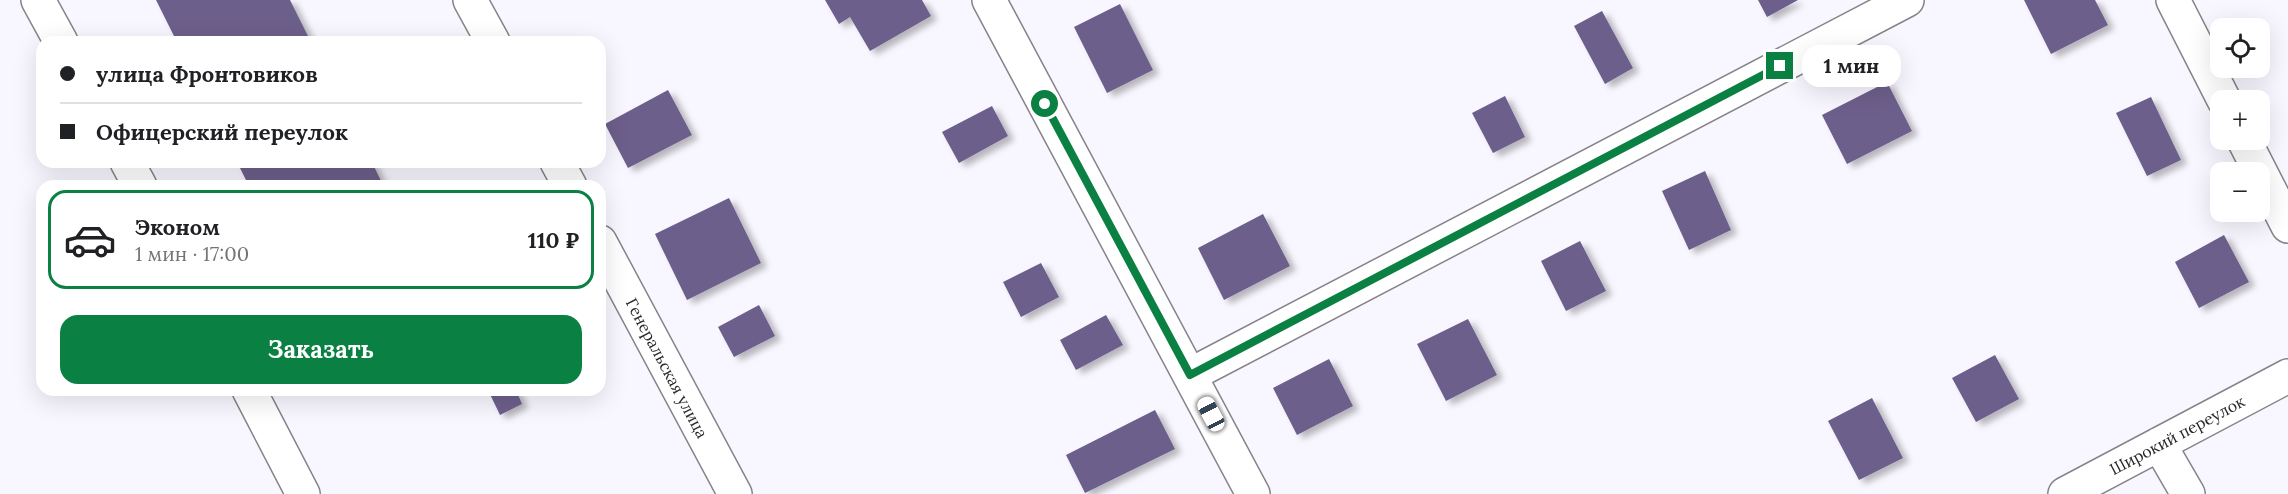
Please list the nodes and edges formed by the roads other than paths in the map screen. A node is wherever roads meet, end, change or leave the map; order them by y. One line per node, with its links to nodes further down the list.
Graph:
1 (38, 0): 6 (street)
2 (470, 0): 7 (street)
3 (990, 0): 12 (street)
4 (1907, 0): 12 (street)
5 (2173, 0): 8 (street)
6 (58, 36)
7 (490, 36)
8 (2219, 90)
9 (2249, 150): 10 (street)
10 (2288, 225)
11 (606, 253): 17 (street, Генеральская улица)
12 (1190, 375): 18 (street)
13 (2288, 376): 15 (street, Широкий переулок)
14 (252, 396): 16 (street)
15 (2159, 444): 19 (street, Широкий переулок); 20 (street)
16 (303, 494)
17 (735, 494)
18 (1253, 494)
19 (2065, 494)
20 (2188, 494)

